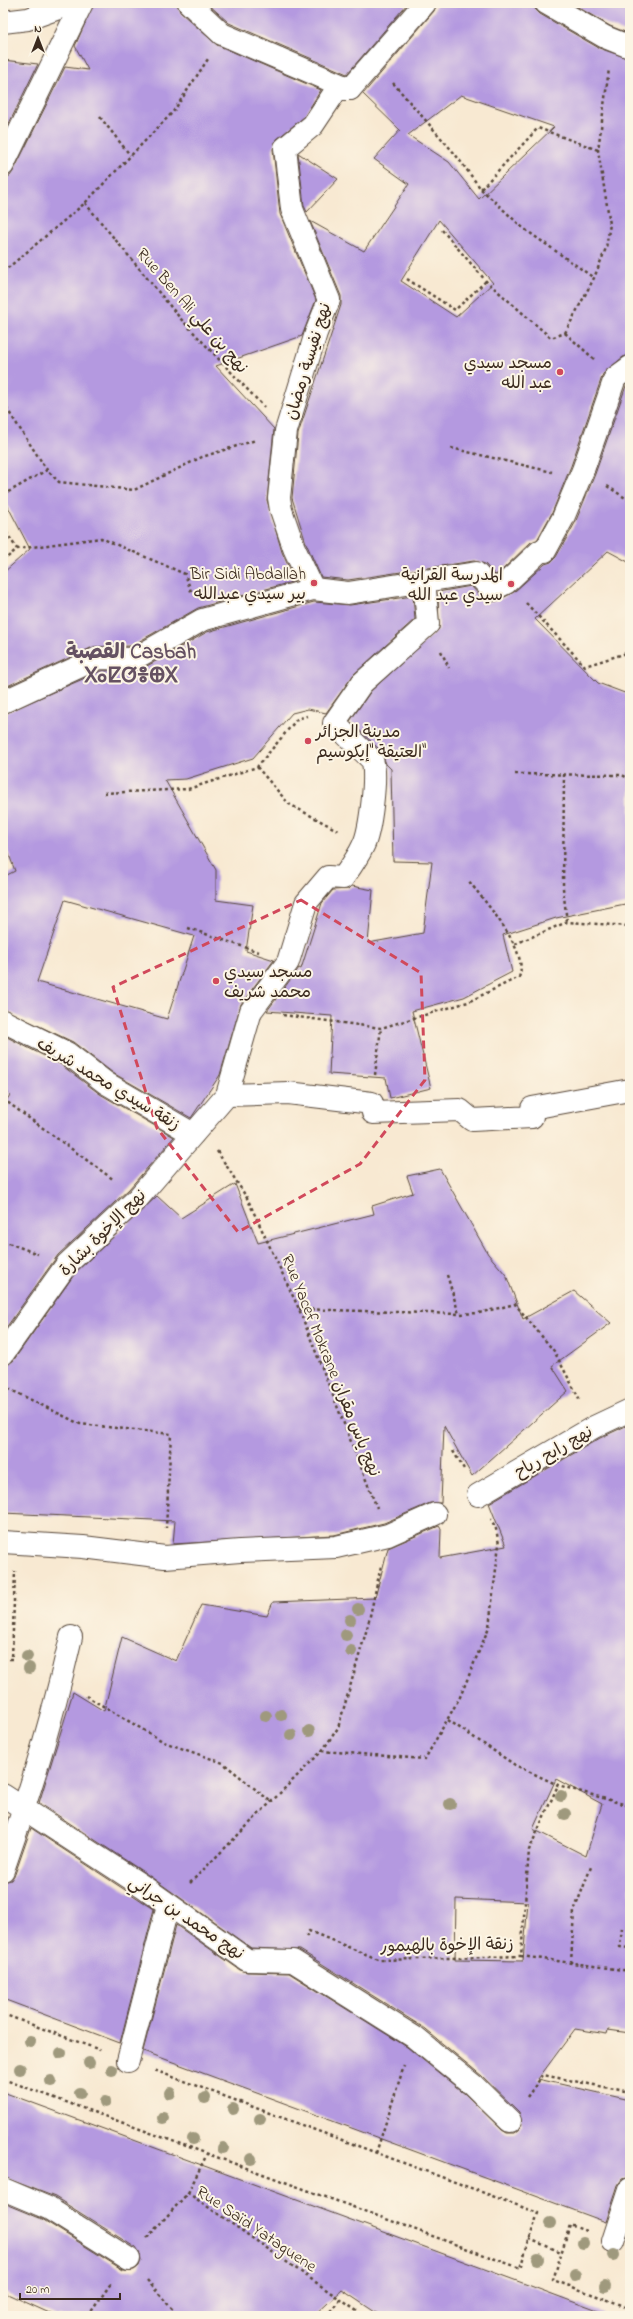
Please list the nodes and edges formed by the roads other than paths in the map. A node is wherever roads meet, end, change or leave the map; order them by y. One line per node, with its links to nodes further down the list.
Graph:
1 (72, 3): 6 (street)
2 (82, 3): 9 (street)
3 (188, 3): 8 (street)
4 (425, 3): 8 (street)
5 (546, 3): 7 (street)
6 (3, 22)
7 (630, 47)
8 (350, 89): 12 (street, نهج نفيسة رمضان)
9 (3, 165)
10 (622, 372): 11 (street)
11 (424, 580): 12 (street); 16 (street)
12 (313, 589): 13 (street)
13 (3, 702)
14 (3, 1021): 17 (street, زنقة سيدي محمد شريف)
15 (630, 1090): 16 (street)
16 (226, 1095): 17 (street, نهج الإخوة بشارة)
17 (196, 1130): 18 (street, نهج الإخوة بشارة)
18 (3, 1354)
19 (630, 1410): 20 (street, نهج رابح رياح)
20 (478, 1495)
21 (435, 1514): 22 (street)
22 (3, 1542)
23 (71, 1637): 25 (street)
24 (3, 1795): 25 (street, نهج محمد بن جراني)
25 (24, 1810): 26 (street); 27 (street, نهج محمد بن جراني)
26 (3, 1870)
27 (168, 1905): 28 (street); 29 (street, نهج محمد بن جراني)
28 (128, 2061)
29 (510, 2121)
30 (3, 2189): 33 (street)
31 (630, 2189): 32 (street)
32 (613, 2241)
33 (129, 2258)

